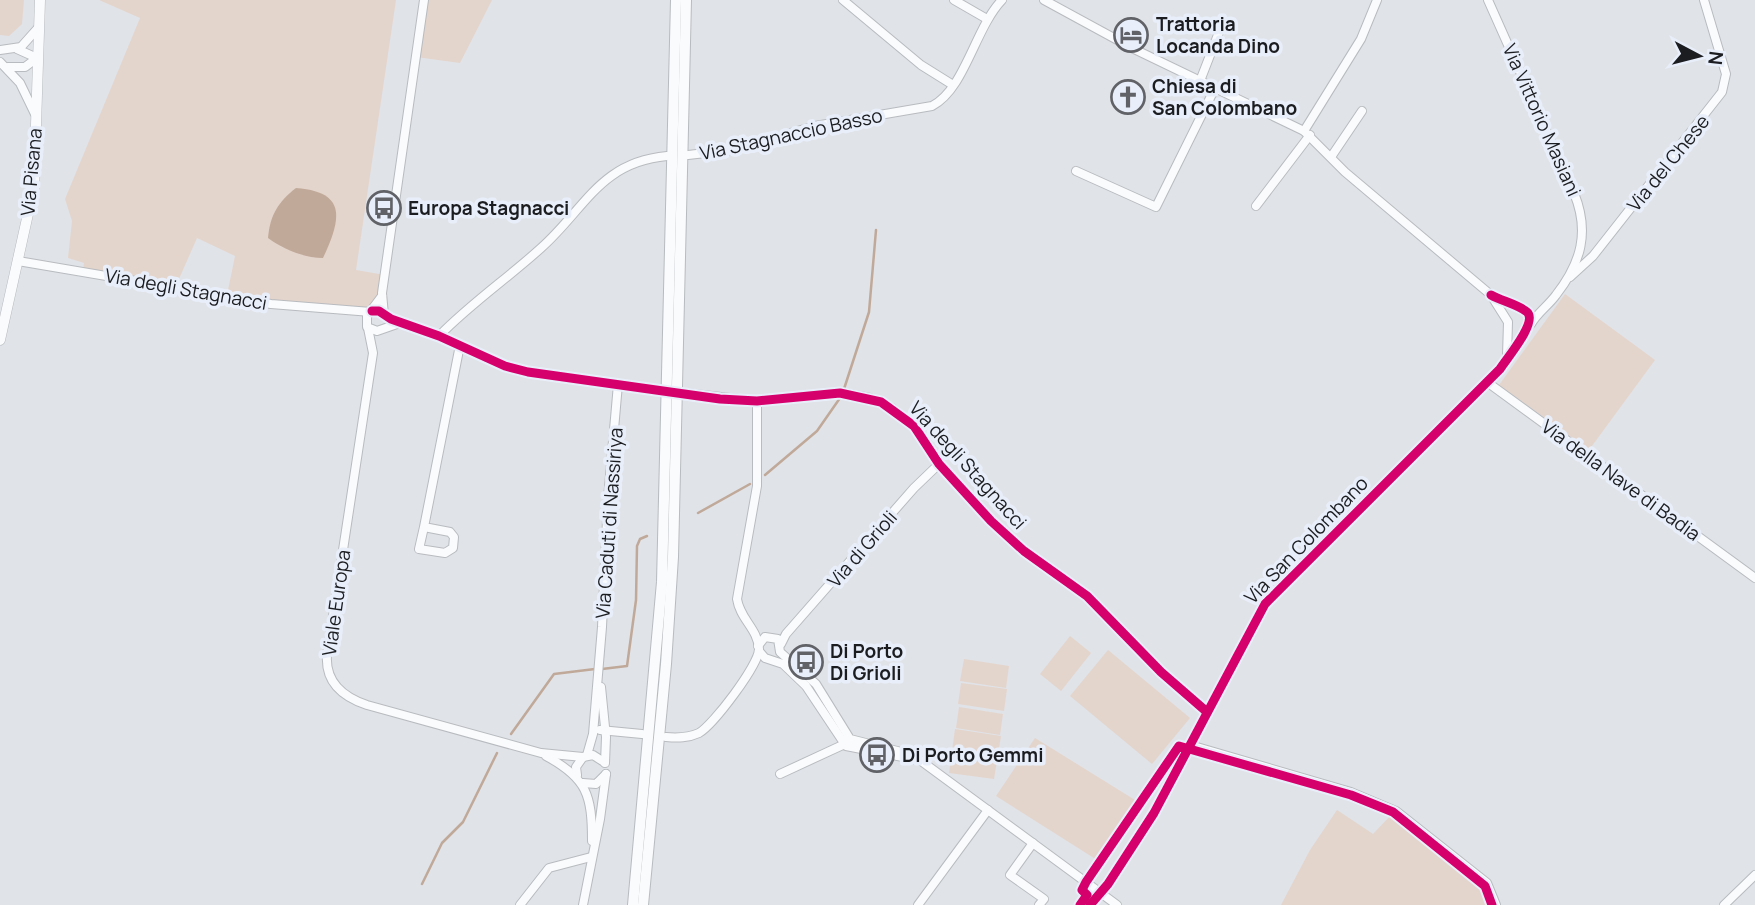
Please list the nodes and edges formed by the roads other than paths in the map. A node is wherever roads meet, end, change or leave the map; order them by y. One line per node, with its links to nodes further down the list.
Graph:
1 (40, 0): 14 (main road, Via Pisana)
2 (424, 0): 37 (street)
3 (676, 0): 92 (highway)
4 (686, 0): 93 (highway)
5 (843, 0): 20 (street)
6 (954, 0): 12 (street)
7 (1002, 0): 12 (street, Via Stagnaccio Basso)
8 (1044, 0): 19 (street)
9 (1377, 0): 24 (street)
10 (1488, 0): 31 (street, Via Vittorio Masiani)
11 (1703, 0): 30 (street, Via del Chese)
12 (987, 19): 20 (street, Via Stagnaccio Basso)
13 (1221, 27): 19 (street)
14 (38, 28): 15 (street); 17 (main road, Via Pisana)
15 (17, 49): 16 (street); 17 (street)
16 (0, 50)
17 (37, 58): 18 (street); 23 (main road, Via Pisana)
18 (4, 65): 23 (street)
19 (1200, 81): 21 (street)
20 (953, 85): 25 (street, Via Stagnaccio Basso)
21 (1215, 88): 24 (street); 28 (street)
22 (1363, 111): 27 (street)
23 (36, 115): 33 (main road, Via Pisana)
24 (1307, 133): 27 (street); 29 (street)
25 (688, 155)
26 (667, 156): 49 (street)
27 (1331, 157): 36 (street)
28 (1076, 171)
29 (1256, 206)
30 (1603, 242): 31 (street); 34 (street, Via del Chese)
31 (1583, 244): 32 (street, Via del Chese)
32 (1580, 254): 34 (street); 35 (street, Via del Chese)
33 (18, 261): 39 (street, Via degli Stagnacci); 50 (main road, Via Pisana)
34 (1589, 261): 35 (street, Via del Chese)
35 (1568, 278): 41 (street, Via del Chese)
36 (1491, 295): 38 (street); 44 (street)
37 (382, 296): 40 (street); 42 (street)
38 (1522, 310): 41 (street); 44 (street); 45 (street)
39 (355, 312): 40 (street, Via degli Stagnacci); 46 (street)
40 (371, 312): 42 (street, Via degli Stagnacci); 46 (street)
41 (1539, 312): 45 (street, Via del Chese)
42 (385, 315): 43 (street, Via degli Stagnacci); 47 (street)
43 (400, 323): 47 (street); 49 (street, Via degli Stagnacci)
44 (1508, 323): 48 (street); 53 (street)
45 (1531, 324): 48 (street, Via San Colombano)
46 (367, 326): 47 (street); 52 (street, Viale Europa)
47 (383, 329): 52 (street, Viale Europa)
48 (1525, 331): 53 (street, Via San Colombano)
49 (439, 336): 51 (street, Via degli Stagnacci)
50 (0, 340)
51 (460, 345): 55 (street, Via degli Stagnacci); 60 (street)
52 (374, 346): 79 (street, Viale Europa)
53 (1507, 356): 54 (street, Via San Colombano)
54 (1487, 382): 61 (street, Via della Nave di Badia); 69 (street, Via San Colombano)
55 (618, 384): 56 (street, Via degli Stagnacci); 70 (street, Via Caduti di Nassiriya)
56 (660, 390)
57 (685, 393): 58 (street, Via degli Stagnacci)
58 (757, 401): 59 (street, Via degli Stagnacci); 62 (street)
59 (939, 464): 63 (street, Via di Grioli); 69 (street, Via degli Stagnacci)
60 (424, 527): 60 (street)
61 (1755, 578)
62 (753, 629): 64 (street); 66 (street)
63 (786, 634): 64 (street); 65 (street, Via di Grioli)
64 (771, 636): 65 (street); 66 (street)
65 (781, 648): 67 (street); 77 (street)
66 (759, 649): 67 (street); 68 (street)
67 (769, 658): 68 (street); 77 (street)
68 (756, 662): 75 (street)
69 (1207, 712): 78 (street, Via San Colombano)
70 (599, 719): 71 (street, Via Caduti di Nassiriya); 73 (street, Via Caduti di Nassiriya)
71 (605, 730): 72 (street); 73 (street); 76 (street, Via Caduti di Nassiriya)
72 (624, 732): 74 (street); 76 (street)
73 (593, 734): 80 (street, Via Caduti di Nassiriya)
74 (642, 734)
75 (666, 737)
76 (606, 741): 81 (street, Via Caduti di Nassiriya)
77 (848, 742): 83 (street); 85 (street)
78 (1190, 745): 89 (street, Via San Colombano); 98 (street)
79 (541, 753): 80 (street, Viale Europa); 84 (street, Viale Europa)
80 (585, 756): 81 (street); 84 (street)
81 (605, 763): 82 (street)
82 (606, 774): 84 (street); 87 (street)
83 (780, 774)
84 (580, 779): 87 (street)
85 (988, 810): 86 (street); 94 (street)
86 (1033, 843): 89 (street); 95 (street)
87 (591, 854): 90 (street); 91 (street)
88 (1755, 875): 99 (street)
89 (1102, 893): 96 (street, Via San Colombano); 97 (street)
90 (520, 905)
91 (583, 905)
92 (633, 905)
93 (643, 905)
94 (918, 905)
95 (1039, 905)
96 (1090, 905)
97 (1117, 905)
98 (1496, 905)
99 (1724, 905)

